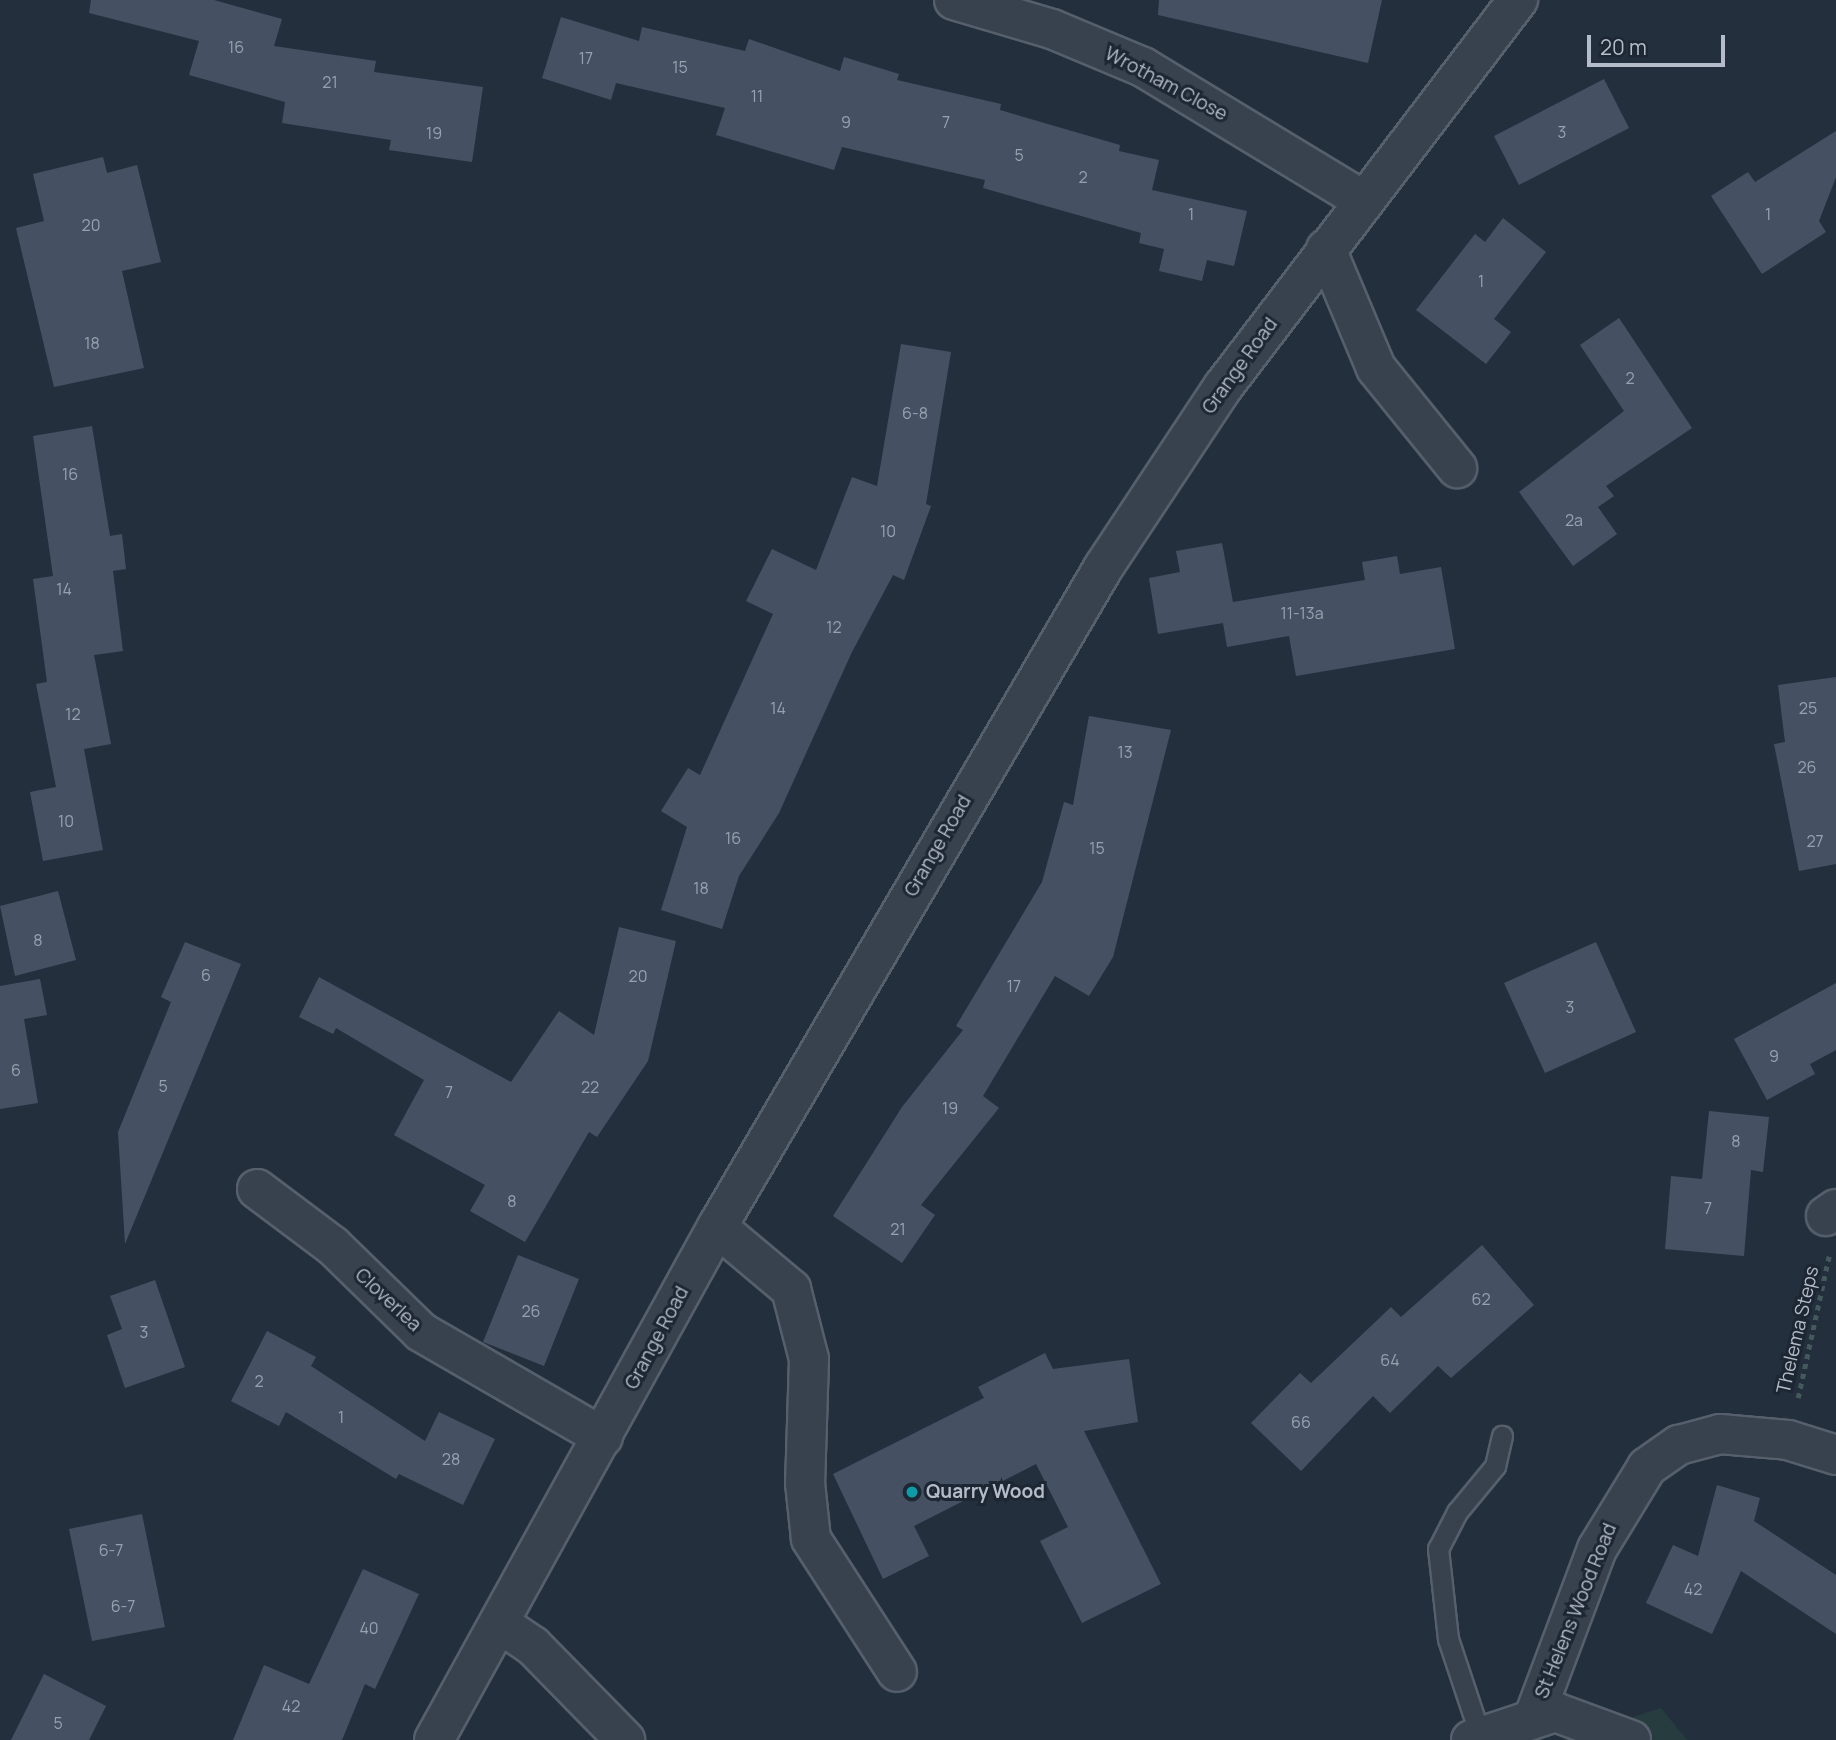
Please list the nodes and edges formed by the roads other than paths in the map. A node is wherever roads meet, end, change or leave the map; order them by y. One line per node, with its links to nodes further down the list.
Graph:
1 (954, 0): 3 (street, Wrotham Close)
2 (1518, 0): 3 (street, Grange Road)
3 (1363, 200): 4 (street, Grange Road)
4 (1325, 249): 5 (street); 7 (street, Grange Road)
5 (1457, 468)
6 (257, 1189): 9 (street, Cloverlea)
7 (717, 1227): 9 (street, Grange Road); 12 (street)
8 (1502, 1436): 14 (lane)
9 (603, 1437): 11 (street, Grange Road)
10 (1836, 1455): 13 (street, St Helens Wood Road)
11 (499, 1623): 15 (street, Grange Road); 16 (street)
12 (897, 1672)
13 (1535, 1714): 14 (street); 17 (street)
14 (1475, 1737)
15 (434, 1740)
16 (625, 1740)
17 (1631, 1740)

